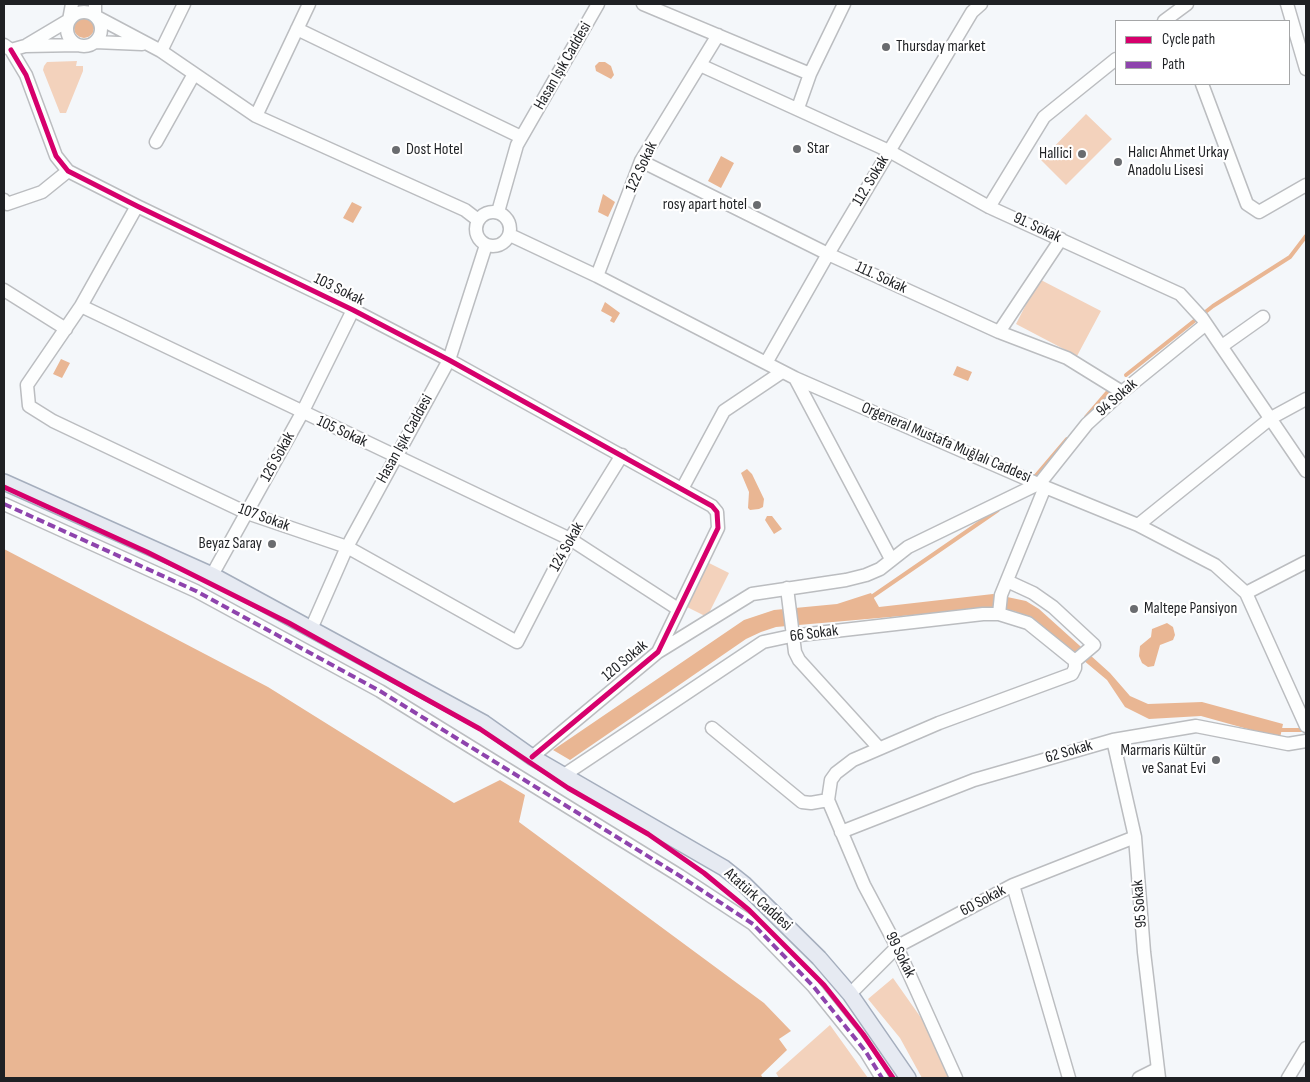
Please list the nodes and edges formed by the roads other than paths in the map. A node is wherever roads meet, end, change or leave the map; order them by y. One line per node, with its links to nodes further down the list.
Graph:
1 (72, 4): 12 (street)
2 (184, 4): 21 (street)
3 (309, 4): 14 (street)
4 (598, 4): 30 (street, Hasan Işık Caddesi)
5 (643, 4): 15 (street)
6 (844, 4): 26 (street)
7 (981, 4): 32 (street, 112. Sokak)
8 (1187, 4): 11 (street)
9 (1287, 4): 24 (street)
10 (95, 10): 12 (street); 16 (street); 18 (street)
11 (1175, 12): 13 (street)
12 (70, 20): 17 (street); 19 (street)
13 (1165, 20)
14 (297, 29): 29 (street); 30 (street)
15 (718, 35): 23 (street, 122 Sokak); 26 (street)
16 (95, 42): 17 (street); 18 (street)
17 (78, 44): 19 (street)
18 (144, 44): 21 (street)
19 (25, 46): 20 (street)
20 (8, 48): 34 (street, 103 Sokak)
21 (160, 51): 25 (street)
22 (1115, 60): 38 (street)
23 (700, 64): 28 (street, 91. Sokak); 33 (street, 122 Sokak)
24 (1306, 69)
25 (194, 74): 29 (street); 31 (street)
26 (810, 74): 28 (street)
27 (1202, 85): 35 (street)
28 (798, 108): 32 (street, 91. Sokak)
29 (256, 116): 40 (street)
30 (521, 137): 39 (street, Hasan Işık Caddesi)
31 (156, 142)
32 (889, 151): 38 (street, 91. Sokak); 44 (street, 112. Sokak)
33 (641, 161): 44 (street, 111. Sokak); 45 (street, 122 Sokak)
34 (68, 171): 36 (street); 37 (street, 103 Sokak)
35 (1306, 185)
36 (4, 200)
37 (137, 206): 47 (street); 48 (street, 103 Sokak)
38 (989, 206): 42 (street, 91. Sokak)
39 (498, 212): 40 (street); 41 (street)
40 (478, 220): 43 (street)
41 (510, 235): 43 (street); 45 (street, Orgeneral Mustafa Muğlalı Caddesi)
42 (1061, 239): 49 (street, 91. Sokak); 52 (street)
43 (486, 245): 54 (street, Hasan Işık Caddesi)
44 (828, 254): 52 (street, 111. Sokak); 55 (street, 112. Sokak)
45 (597, 276): 55 (street, Orgeneral Mustafa Muğlalı Caddesi)
46 (4, 290): 51 (street)
47 (81, 306): 51 (street); 60 (street, 105 Sokak)
48 (353, 310): 54 (street, 103 Sokak); 60 (street, 126 Sokak)
49 (1201, 317): 53 (street, 91. Sokak); 58 (street, 94 Sokak)
50 (1264, 318): 53 (street)
51 (66, 329): 70 (street, 107 Sokak)
52 (999, 332): 58 (street, 111. Sokak)
53 (1222, 346): 61 (street, 91. Sokak)
54 (449, 360): 62 (street, 103 Sokak); 63 (street, Hasan Işık Caddesi)
55 (766, 363): 56 (street, Orgeneral Mustafa Muğlalı Caddesi)
56 (782, 372): 57 (street, Orgeneral Mustafa Muğlalı Caddesi); 67 (street)
57 (795, 378): 66 (street, Orgeneral Mustafa Muğlalı Caddesi); 74 (street)
58 (1117, 389): 66 (street, 94 Sokak)
59 (1306, 399): 61 (street)
60 (302, 413): 63 (street, 105 Sokak); 70 (street, 126 Sokak)
61 (1271, 418): 64 (street, 91. Sokak); 71 (street)
62 (622, 455): 67 (street, 103 Sokak); 72 (street, 124 Sokak)
63 (395, 457): 72 (street, 105 Sokak); 73 (street, Hasan Işık Caddesi)
64 (1306, 470)
65 (4, 482): 76 (main road, Atatürk Caddesi)
66 (1042, 485): 71 (street, Orgeneral Mustafa Muğlalı Caddesi); 74 (street); 77 (street)
67 (682, 489): 69 (street, 103 Sokak)
68 (4, 504): 102 (street)
69 (712, 506): 80 (street, 120 Sokak)
70 (247, 513): 73 (street, 107 Sokak); 76 (street, 126 Sokak)
71 (1138, 525): 79 (street, Orgeneral Mustafa Muğlalı Caddesi)
72 (570, 539): 80 (street, 105 Sokak); 84 (street, 124 Sokak)
73 (347, 547): 82 (street, Hasan Işık Caddesi); 84 (street, 107 Sokak)
74 (891, 559): 78 (street)
75 (1306, 562): 79 (street)
76 (212, 575): 82 (main road, Atatürk Caddesi)
77 (1007, 580): 81 (street); 86 (street)
78 (787, 588): 83 (street); 85 (street)
79 (1246, 593): 87 (street, Orgeneral Mustafa Muğlalı Caddesi)
80 (678, 609): 85 (street, 120 Sokak)
81 (999, 611): 83 (street, 66 Sokak); 86 (street, 66 Sokak)
82 (312, 629): 92 (main road, Atatürk Caddesi)
83 (791, 632): 91 (street); 93 (street, 66 Sokak)
84 (517, 642)
85 (658, 652): 92 (street, 120 Sokak)
86 (1078, 661): 91 (street)
87 (1305, 719)
88 (712, 728): 94 (street)
89 (1113, 740): 90 (street, 62 Sokak); 95 (street, 62 Sokak); 96 (street, 95 Sokak)
90 (1306, 741)
91 (879, 748): 94 (street)
92 (532, 757): 93 (main road, Atatürk Caddesi)
93 (564, 775): 99 (main road, Atatürk Caddesi)
94 (828, 800): 95 (street, 99 Sokak)
95 (841, 832): 98 (street, 99 Sokak)
96 (1135, 838): 97 (street, 60 Sokak); 101 (street, 95 Sokak)
97 (1013, 885): 98 (street, 60 Sokak); 105 (street)
98 (897, 947): 99 (street, 60 Sokak); 104 (street, 99 Sokak)
99 (850, 994): 103 (main road, Atatürk Caddesi)
100 (1306, 1048): 107 (street)
101 (1158, 1074): 106 (street)
102 (882, 1078)
103 (908, 1078)
104 (956, 1078)
105 (1069, 1078)
106 (1139, 1078)
107 (1288, 1078)

